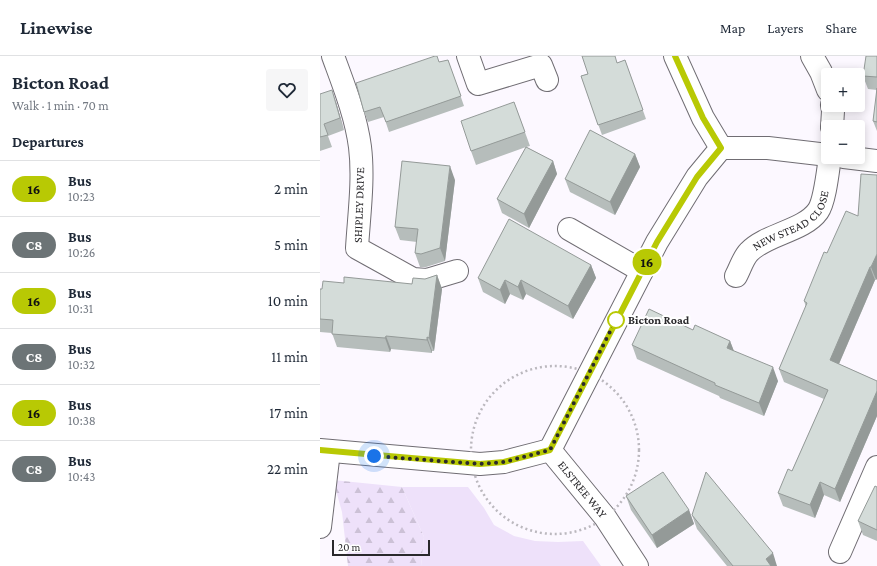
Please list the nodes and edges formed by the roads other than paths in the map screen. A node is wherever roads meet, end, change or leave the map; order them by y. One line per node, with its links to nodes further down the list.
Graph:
1 (333, 56): 13 (street, SHIPLEY DRIVE)
2 (468, 56): 6 (street)
3 (675, 56): 7 (street)
4 (812, 56): 5 (street)
5 (821, 72)
6 (547, 80)
7 (721, 148): 8 (street); 14 (street, ELSTREE WAY)
8 (821, 155)
9 (865, 160): 10 (street)
10 (877, 161)
11 (828, 164): 15 (street, NEW STEAD CLOSE)
12 (569, 229): 14 (street)
13 (457, 270)
14 (642, 270): 16 (street, ELSTREE WAY)
15 (736, 276)
16 (550, 450): 17 (street); 21 (street, ELSTREE WAY)
17 (325, 451): 19 (street)
18 (877, 467): 20 (street)
19 (320, 527)
20 (840, 552)
21 (637, 566)

